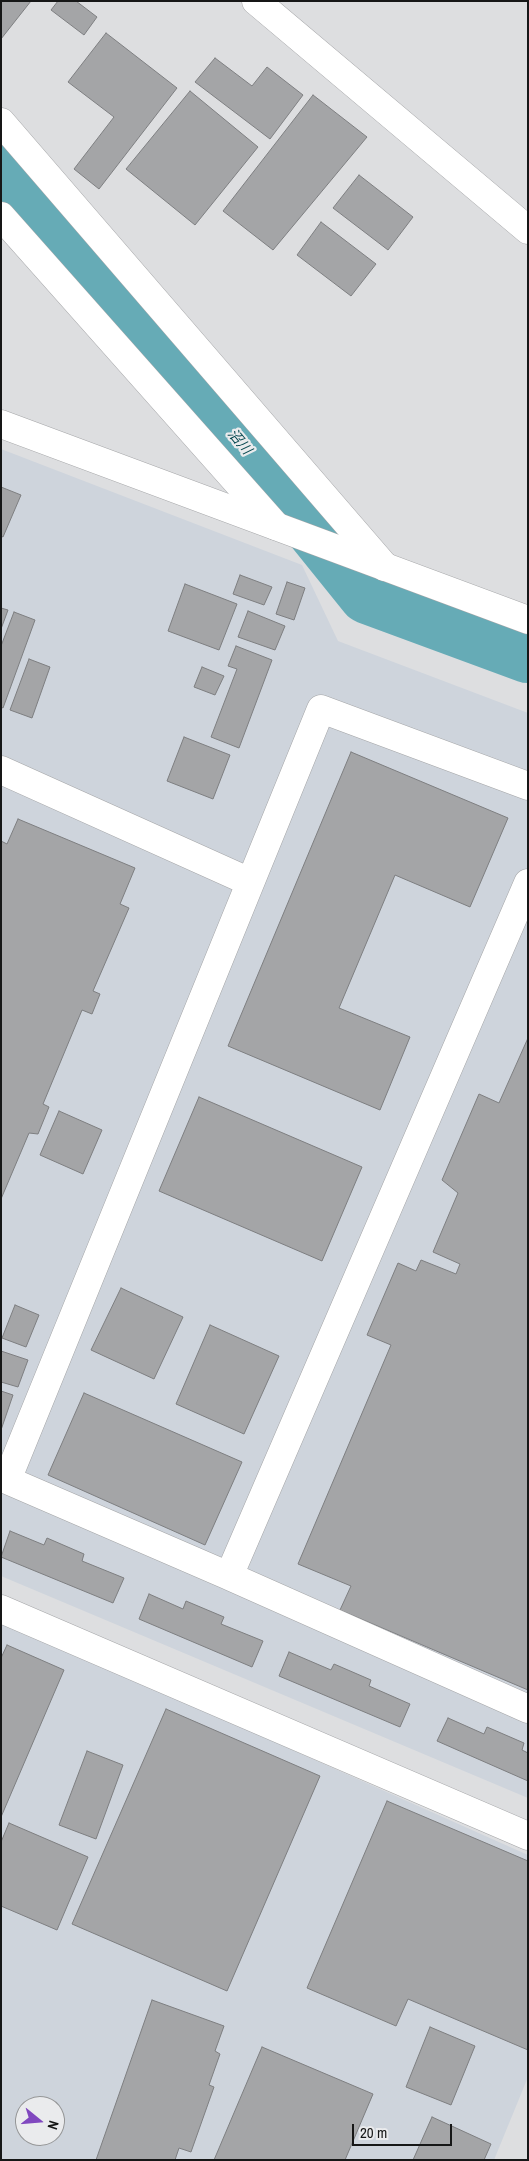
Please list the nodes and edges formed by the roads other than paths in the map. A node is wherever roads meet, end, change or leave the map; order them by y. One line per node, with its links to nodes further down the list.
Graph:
1 (256, 1): 4 (street)
2 (1, 122): 7 (street)
3 (1, 216): 6 (street)
4 (528, 230)
5 (1, 424): 6 (street)
6 (281, 528): 7 (street)
7 (375, 563): 8 (street)
8 (528, 620)
9 (1, 770): 11 (street)
10 (528, 786): 11 (street)
11 (250, 882): 13 (street)
12 (528, 883): 13 (street)
13 (230, 1576): 15 (street)
14 (1, 1609): 16 (street)
15 (528, 1709)
16 (528, 1836)

